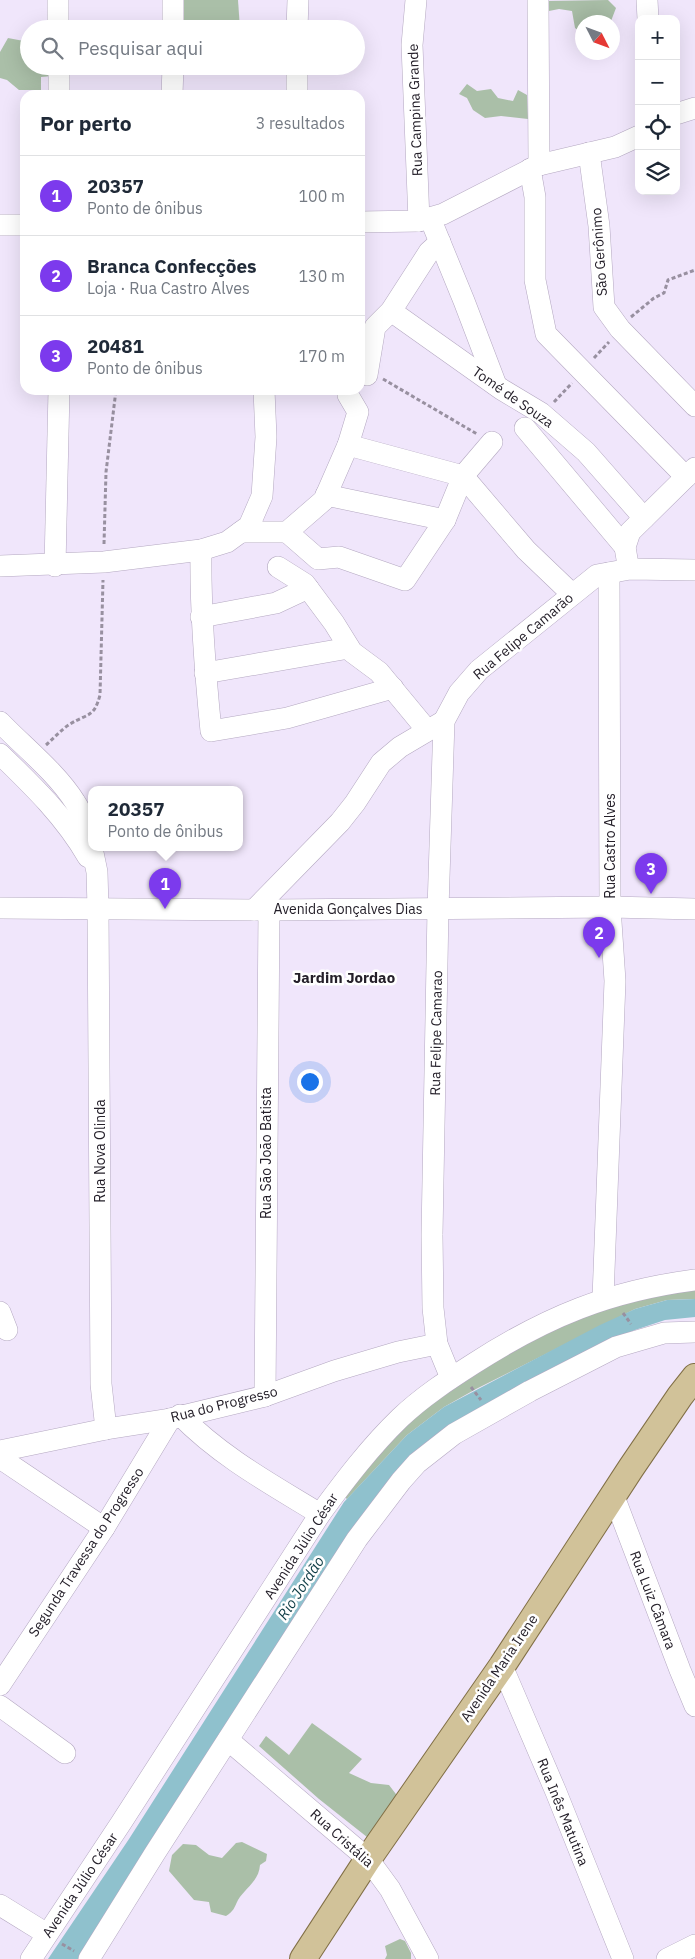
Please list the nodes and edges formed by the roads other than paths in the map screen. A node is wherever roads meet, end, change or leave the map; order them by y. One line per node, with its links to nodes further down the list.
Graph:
1 (58, 0): 8 (street)
2 (173, 0): 9 (street)
3 (298, 0): 10 (street)
4 (416, 0): 22 (street, Rua Campina Grande)
5 (538, 0): 21 (street)
6 (647, 0): 7 (street)
7 (648, 15)
8 (58, 20)
9 (173, 20)
10 (297, 20)
11 (59, 75): 14 (street)
12 (172, 75): 15 (street)
13 (297, 75): 16 (street)
14 (59, 90)
15 (172, 90)
16 (297, 90)
17 (695, 108): 18 (street)
18 (680, 113)
19 (635, 138): 20 (street)
20 (589, 154): 21 (street); 33 (street, São Gerônimo)
21 (535, 167): 22 (street); 37 (street)
22 (424, 219): 23 (street); 26 (street)
23 (365, 222)
24 (0, 225): 25 (street)
25 (20, 225)
26 (440, 242): 27 (street); 29 (street)
27 (391, 310): 28 (street); 29 (street, Tomé de Souza)
28 (367, 375)
29 (496, 385): 40 (street, Tomé de Souza)
30 (59, 395): 47 (street)
31 (264, 395): 42 (street)
32 (348, 395): 36 (street)
33 (695, 406)
34 (525, 428): 44 (street)
35 (492, 442): 38 (street)
36 (348, 445): 38 (street); 39 (street)
37 (690, 472): 40 (street)
38 (463, 476): 41 (street); 52 (street)
39 (326, 495): 41 (street); 43 (street)
40 (644, 518): 44 (street)
41 (445, 520): 43 (street)
42 (245, 529): 43 (street); 45 (street)
43 (287, 532)
44 (625, 548): 50 (street)
45 (201, 550): 47 (street); 53 (street)
46 (0, 566): 47 (street)
47 (55, 566)
48 (278, 567): 51 (street)
49 (695, 570): 50 (street)
50 (619, 571): 52 (street, Rua Felipe Camarão); 63 (street, Rua Castro Alves)
51 (308, 588): 53 (street); 54 (street)
52 (572, 594): 58 (street, Rua Felipe Camarão)
53 (202, 617): 55 (street)
54 (349, 648): 55 (street); 56 (street)
55 (205, 673): 56 (street)
56 (393, 688): 58 (street)
57 (0, 722): 60 (street, Rua Nova Olinda)
58 (436, 725): 66 (street, Rua Felipe Camarao); 68 (street)
59 (0, 754): 62 (street)
60 (88, 832)
61 (93, 851): 62 (street, Rua Nova Olinda)
62 (97, 872): 65 (street, Rua Nova Olinda)
63 (610, 907): 66 (street, Avenida Gonçalves Dias); 67 (street, Avenida Gonçalves Dias); 70 (street, Rua Castro Alves)
64 (0, 908): 65 (street, Avenida Gonçalves Dias)
65 (98, 908): 68 (street, Avenida Gonçalves Dias); 77 (street, Rua Nova Olinda)
66 (438, 909): 68 (street, Avenida Gonçalves Dias); 72 (street, Rua Felipe Camarao)
67 (695, 909)
68 (261, 910): 75 (street, Rua São João Batista)
69 (695, 1280): 70 (street, Avenida Júlio César)
70 (603, 1298): 74 (street, Avenida Júlio César)
71 (695, 1332): 87 (street)
72 (437, 1344): 74 (street); 75 (street, Rua do Progresso)
73 (695, 1377): 80 (main road, Avenida Maria Irene)
74 (458, 1379): 81 (street, Avenida Júlio César)
75 (265, 1396): 76 (street, Rua do Progresso)
76 (175, 1417): 77 (street, Rua do Progresso); 81 (street); 82 (street, Segunda Travessa do Progresso)
77 (106, 1429): 78 (street, Rua do Progresso)
78 (0, 1451)
79 (0, 1458): 82 (street)
80 (613, 1494): 83 (main road, Avenida Maria Irene); 86 (street, Rua Luiz Câmara)
81 (320, 1514): 91 (street, Avenida Júlio César)
82 (104, 1528): 84 (street, Segunda Travessa do Progresso)
83 (502, 1666): 89 (main road, Avenida Maria Irene); 97 (street, Rua Inês Matutina)
84 (0, 1686)
85 (0, 1706): 88 (street)
86 (695, 1706)
87 (228, 1740): 89 (street, Rua Cristália); 93 (street)
88 (65, 1753)
89 (368, 1859): 95 (main road, Avenida Maria Irene); 96 (street, Rua Cristália)
90 (0, 1905): 91 (street)
91 (51, 1936): 94 (street, Avenida Júlio César)
92 (695, 1945): 98 (street)
93 (82, 1956)
94 (31, 1959)
95 (303, 1959)
96 (428, 1959)
97 (622, 1959)
98 (667, 1959)

